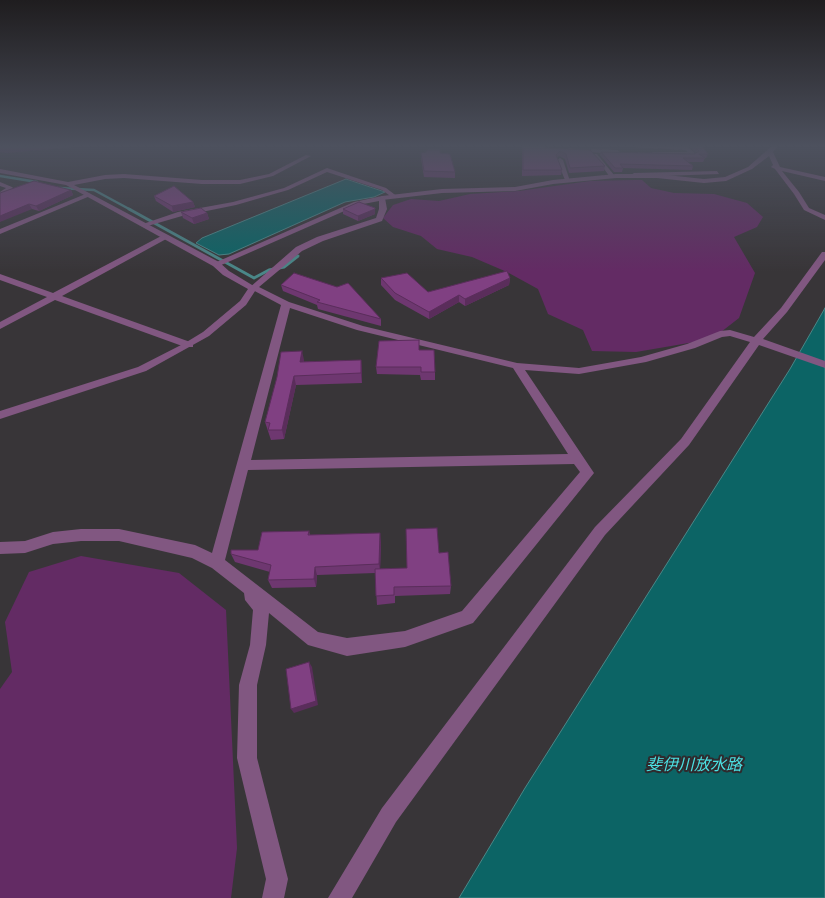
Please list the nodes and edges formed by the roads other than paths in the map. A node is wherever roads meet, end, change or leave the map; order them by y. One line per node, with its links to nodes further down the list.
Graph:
1 (7, 187): 7 (lane)
2 (73, 187): 8 (street)
3 (288, 187): 12 (street)
4 (381, 187): 9 (street)
5 (527, 187): 9 (street)
6 (792, 187): 11 (street)
7 (0, 194)
8 (88, 195): 12 (street); 13 (street)
9 (395, 197): 10 (street)
10 (382, 198): 16 (street); 18 (street)
11 (825, 218)
12 (144, 225): 14 (street)
13 (0, 232)
14 (165, 236): 16 (street); 19 (street)
15 (825, 254): 22 (street)
16 (216, 264): 18 (street)
17 (0, 277): 19 (street)
18 (253, 288): 20 (street); 23 (street)
19 (51, 297): 21 (street); 23 (street)
20 (286, 304): 25 (street); 28 (street)
21 (0, 326)
22 (756, 340): 24 (street); 25 (street); 33 (street)
23 (189, 345): 26 (street)
24 (825, 365)
25 (517, 366): 27 (street)
26 (0, 415)
27 (578, 459): 28 (street); 31 (street)
28 (242, 465): 30 (street)
29 (0, 548): 30 (street)
30 (216, 563): 31 (street)
31 (246, 587): 32 (street)
32 (273, 898)
33 (339, 898)

